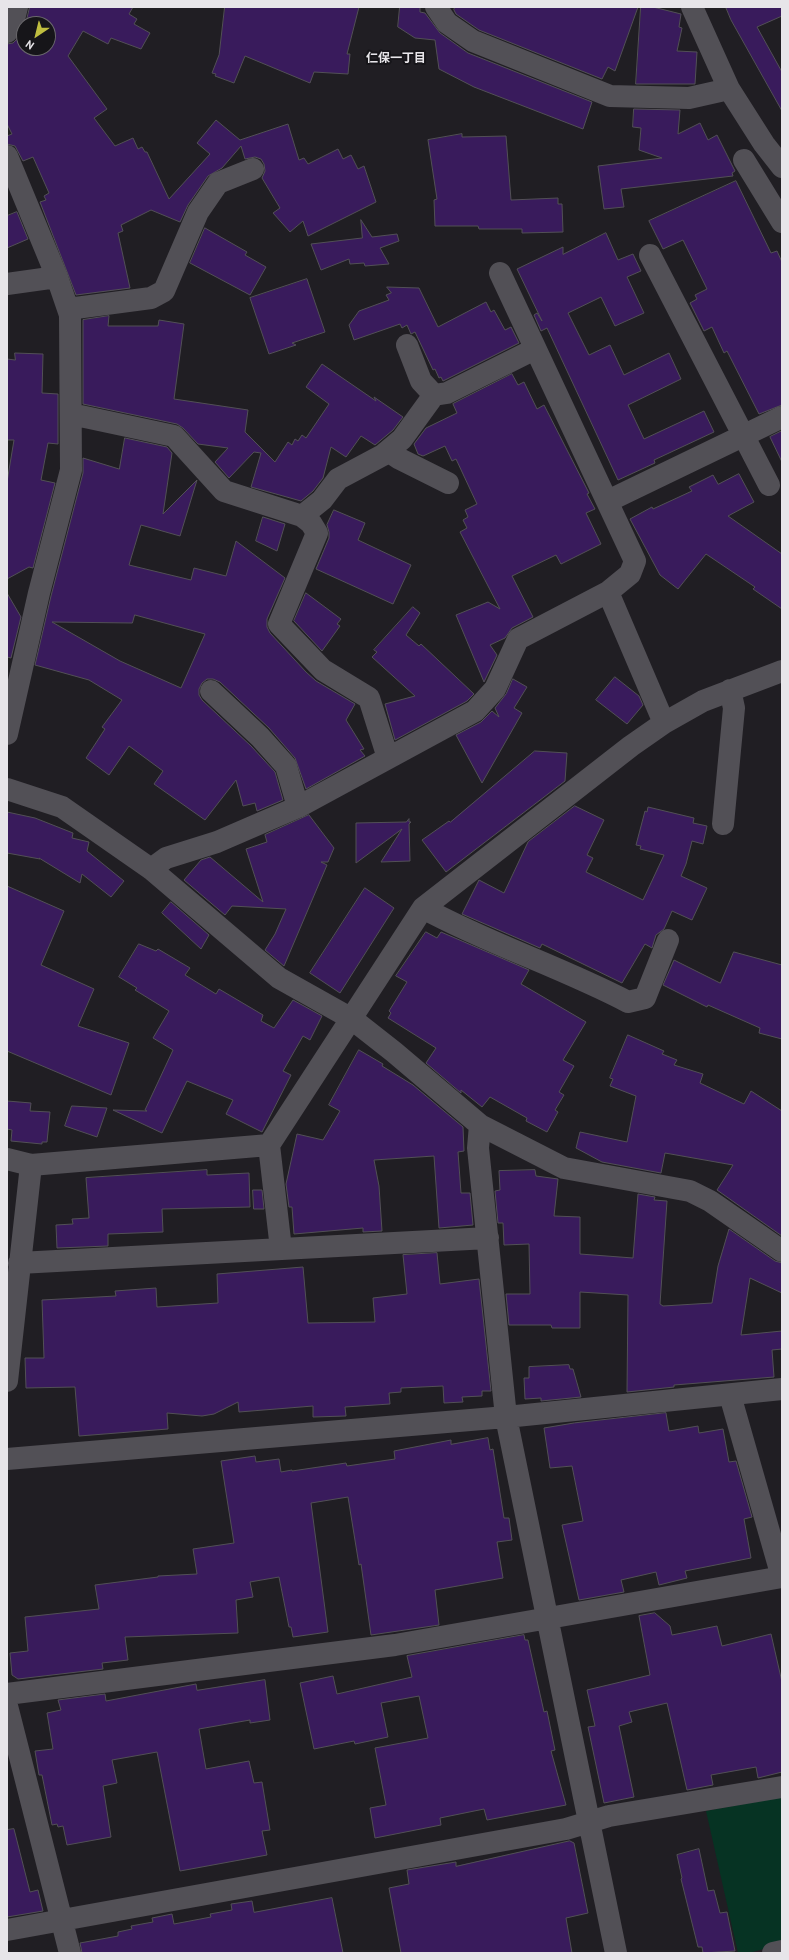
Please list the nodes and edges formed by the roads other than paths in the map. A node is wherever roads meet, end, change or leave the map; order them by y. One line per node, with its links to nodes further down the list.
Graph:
1 (17, 7): 4 (street)
2 (436, 7): 5 (street)
3 (692, 7): 5 (street)
4 (7, 32)
5 (728, 89): 8 (street)
6 (7, 156): 13 (street)
7 (744, 160): 10 (street)
8 (782, 167)
9 (253, 169): 15 (street)
10 (782, 222)
11 (650, 255): 21 (street)
12 (500, 273): 17 (street)
13 (57, 277): 14 (street); 15 (street)
14 (7, 284)
15 (68, 309): 19 (street)
16 (407, 345): 18 (street)
17 (535, 349): 18 (street); 25 (street)
18 (434, 395): 22 (street)
19 (71, 414): 26 (street); 32 (street)
20 (782, 417): 21 (street)
21 (744, 437): 24 (street); 25 (street)
22 (388, 451): 23 (street); 26 (street)
23 (448, 483)
24 (769, 485)
25 (608, 501): 27 (street)
26 (302, 516): 33 (street)
27 (608, 592): 31 (street); 33 (street)
28 (782, 671): 29 (street)
29 (730, 690): 31 (street); 36 (street)
30 (211, 691): 35 (street)
31 (664, 723): 38 (street)
32 (7, 734)
33 (388, 758): 35 (street)
34 (7, 789): 37 (street)
35 (298, 807): 37 (street)
36 (723, 824)
37 (151, 869): 40 (street)
38 (423, 908): 39 (street); 40 (street)
39 (668, 940)
40 (352, 1019): 41 (street); 42 (street)
41 (480, 1125): 45 (street); 47 (street)
42 (269, 1146): 44 (street); 46 (street)
43 (7, 1159): 44 (street)
44 (31, 1164): 48 (street)
45 (488, 1238): 46 (street); 52 (street)
46 (281, 1249): 48 (street)
47 (782, 1251)
48 (20, 1263): 49 (street)
49 (7, 1381)
50 (782, 1389): 51 (street)
51 (730, 1395): 52 (street); 54 (street)
52 (506, 1417): 53 (street); 55 (street)
53 (7, 1459)
54 (782, 1577): 55 (street)
55 (546, 1619): 56 (street); 59 (street)
56 (7, 1694)
57 (7, 1706): 60 (street)
58 (782, 1787): 59 (street)
59 (588, 1822): 60 (street); 64 (street)
60 (62, 1920): 61 (street); 63 (street)
61 (7, 1930)
62 (782, 1951): 65 (street)
63 (70, 1953)
64 (616, 1953)
65 (773, 1953)

